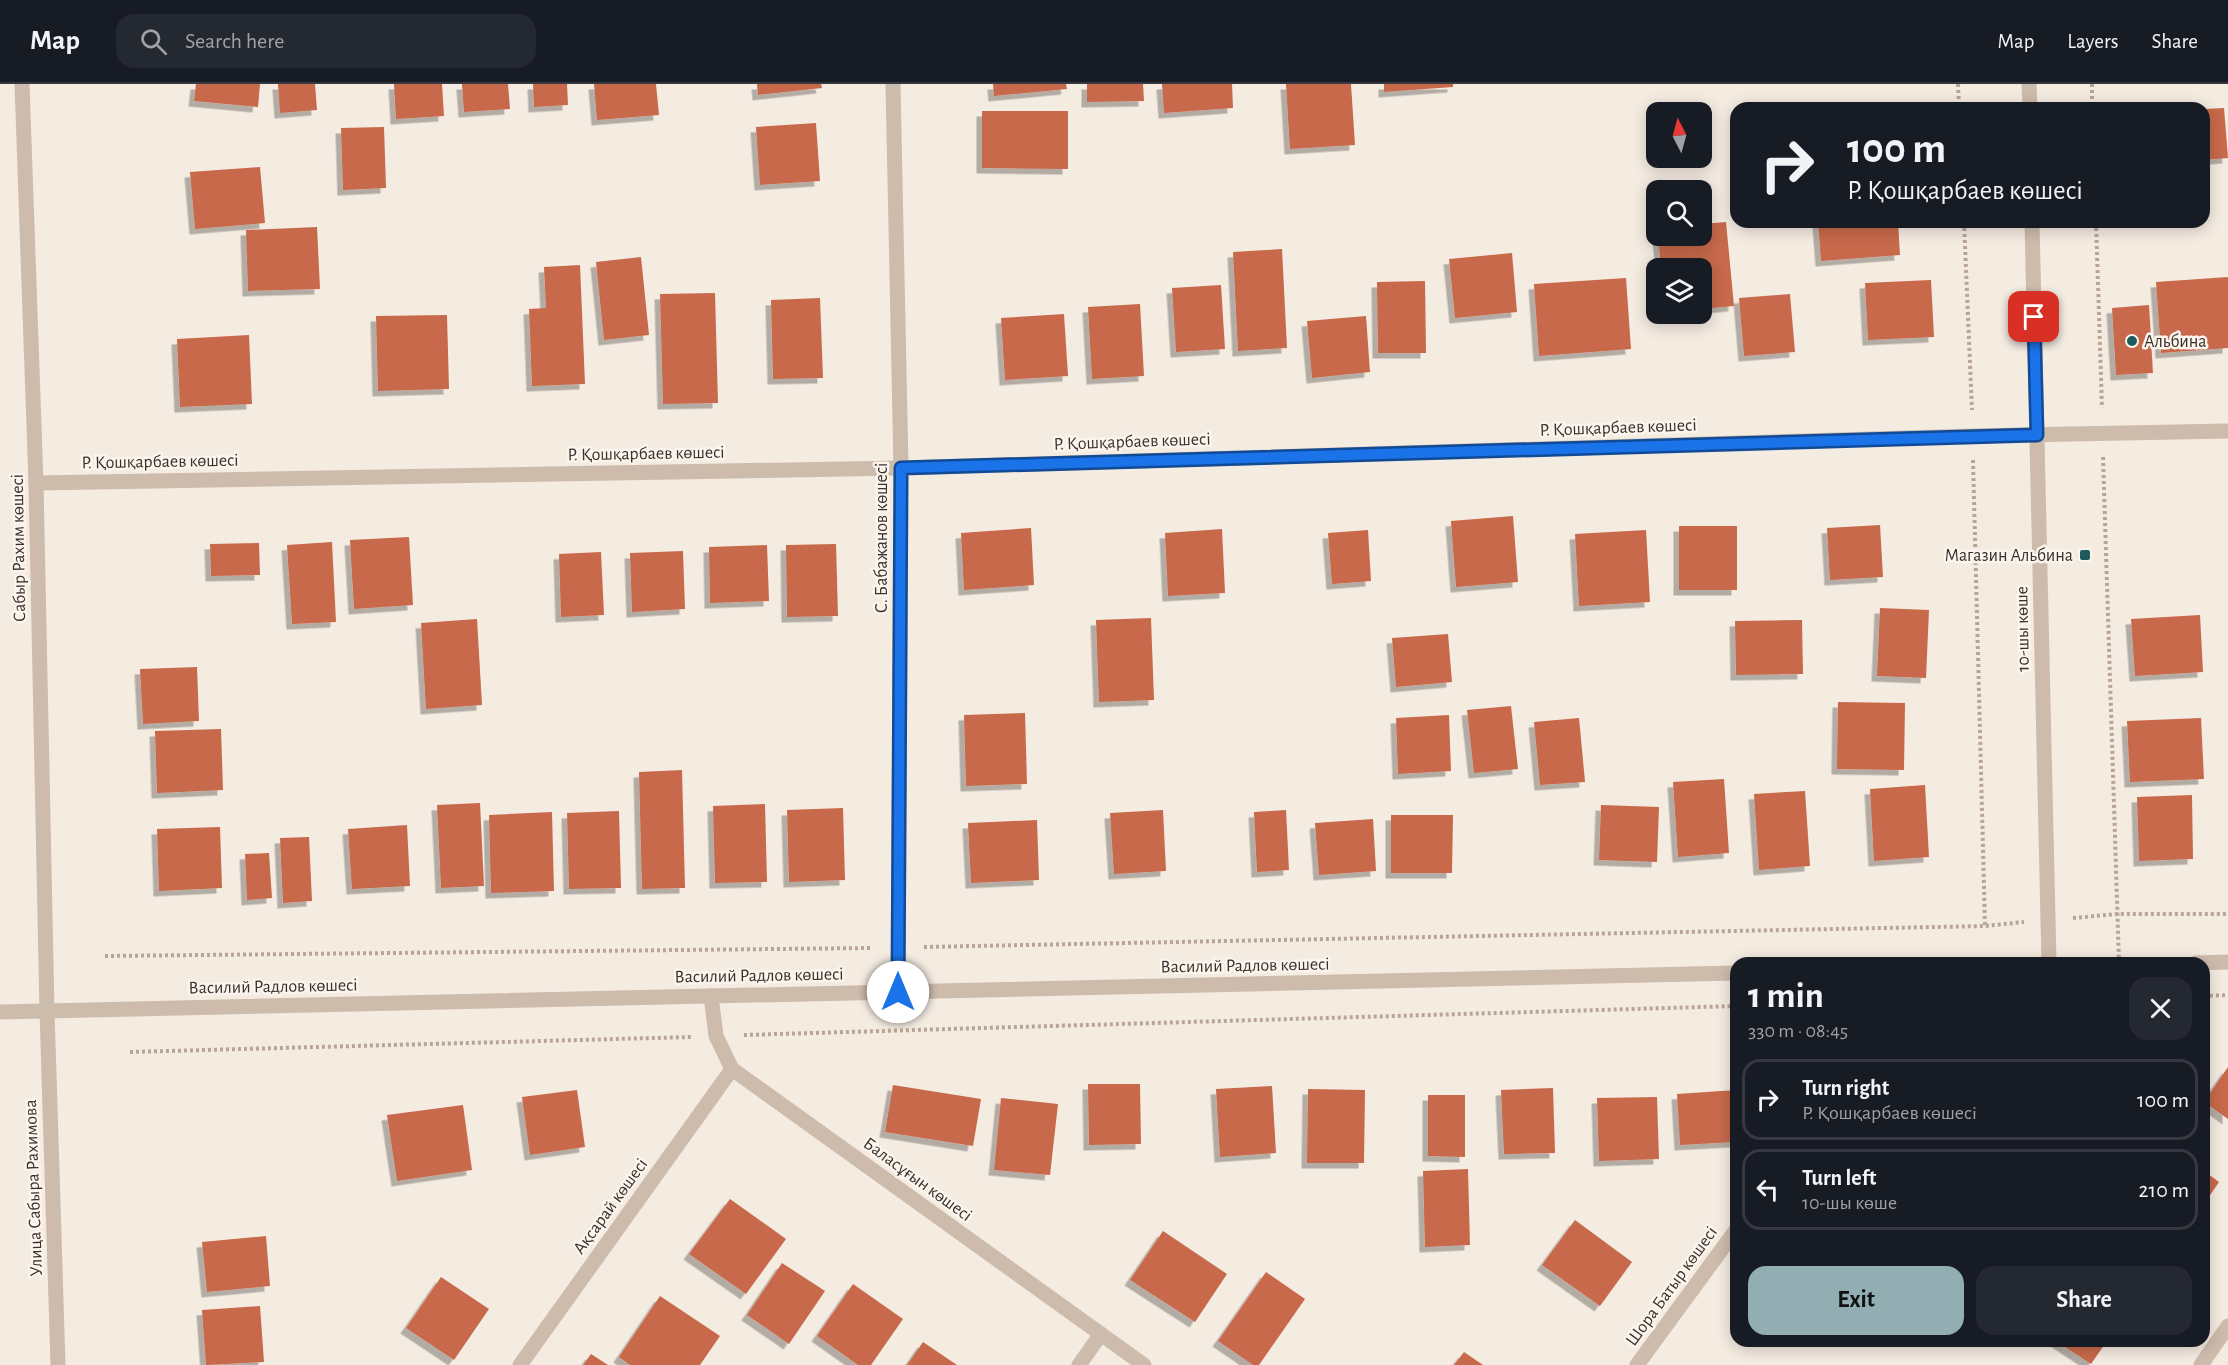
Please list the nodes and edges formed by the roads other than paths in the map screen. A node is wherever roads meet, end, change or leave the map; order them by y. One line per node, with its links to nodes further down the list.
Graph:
1 (22, 84): 9 (street, Сабыр Рахим көшесі)
2 (893, 84): 8 (street, С. Бабажанов көшесі)
3 (2029, 84): 4 (street)
4 (2030, 102)
5 (2032, 228): 7 (street, 10-шы көше)
6 (2228, 431): 7 (street, Р. Қошқарбаев көшесі)
7 (2037, 435): 8 (street, Р. Қошқарбаев көшесі); 10 (street, 10-шы көше)
8 (901, 468): 9 (street, Р. Қошқарбаев көшесі); 14 (street, С. Бабажанов көшесі)
9 (36, 483): 16 (street, Сабыр Рахим көшесі)
10 (2049, 957)
11 (2228, 962): 12 (street)
12 (2210, 963)
13 (1730, 973): 14 (street, Василий Радлов көшесі)
14 (898, 992): 15 (street, Василий Радлов көшесі)
15 (711, 996): 16 (street, Василий Радлов көшесі); 18 (street, Баласұғын көшесі)
16 (47, 1011): 17 (street, Василий Радлов көшесі); 22 (street, Улица Сабыра Рахимова)
17 (0, 1012)
18 (732, 1069): 21 (street, Баласұғын көшесі); 23 (street, Ақсарай көшесі)
19 (1730, 1238): 26 (street, Шора Батыр көшесі)
20 (2228, 1326): 27 (street)
21 (1101, 1334): 24 (street); 25 (street, Баласұғын көшесі)
22 (58, 1365)
23 (520, 1365)
24 (1079, 1365)
25 (1144, 1365)
26 (1637, 1365)
27 (2201, 1365)

